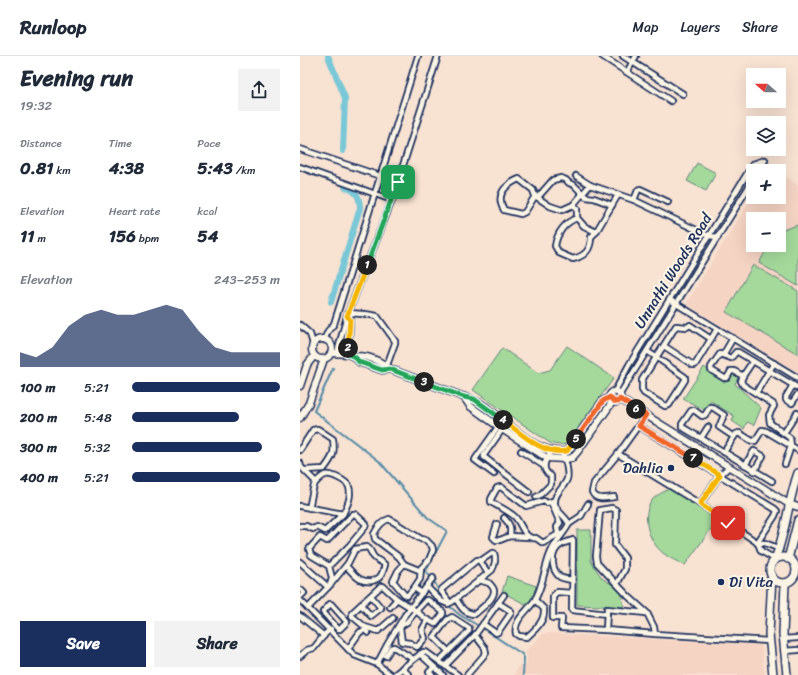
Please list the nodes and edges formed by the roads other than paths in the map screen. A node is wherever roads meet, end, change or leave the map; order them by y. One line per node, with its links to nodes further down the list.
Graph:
1 (418, 56): 15 (street)
2 (438, 56): 17 (street)
3 (602, 56): 7 (street)
4 (623, 56): 6 (street)
5 (636, 56): 6 (street)
6 (632, 62): 7 (street); 8 (street)
7 (627, 72): 9 (street)
8 (683, 94)
9 (671, 101)
10 (300, 149): 15 (street)
11 (753, 164): 12 (street, Unnathi Woods Road)
12 (763, 164)
13 (300, 168): 20 (street)
14 (746, 175): 31 (street, Unnathi Woods Road)
15 (381, 176): 17 (street); 20 (street)
16 (576, 176): 18 (street)
17 (398, 182): 24 (street)
18 (590, 185): 21 (street); 22 (street)
19 (746, 191): 32 (street, Unnathi Woods Road)
20 (376, 194): 24 (street); 36 (street)
21 (582, 194): 23 (street); 27 (street); 28 (street)
22 (618, 195): 25 (street); 28 (street)
23 (536, 196): 23 (street); 27 (street)
24 (392, 200): 35 (street)
25 (634, 200): 26 (street); 31 (street)
26 (668, 202)
27 (573, 205): 29 (street)
28 (612, 205): 30 (street)
29 (577, 218): 30 (street); 30 (street)
30 (596, 232)
31 (709, 236): 32 (street); 33 (street, Unnathi Woods Road)
32 (718, 237): 34 (street, Unnathi Woods Road)
33 (670, 300): 34 (street); 63 (street, Unnathi Woods Road)
34 (676, 304): 39 (street); 45 (street, Unnathi Woods Road)
35 (347, 314): 38 (street); 47 (street); 54 (street)
36 (334, 324): 38 (street); 42 (street)
37 (300, 325): 43 (street)
38 (343, 329): 46 (street)
39 (718, 329): 40 (street); 41 (street)
40 (711, 338): 44 (street); 44 (street)
41 (733, 338): 48 (street); 53 (street)
42 (324, 340): 43 (street); 46 (street)
43 (313, 344): 49 (street)
44 (664, 346): 50 (street)
45 (647, 351): 50 (street); 63 (street, Unnathi Woods Road)
46 (334, 353): 47 (street); 51 (street)
47 (348, 354): 54 (street)
48 (723, 355): 52 (street); 56 (street)
49 (314, 356): 51 (street); 58 (street)
50 (657, 358): 50 (street)
51 (324, 359): 68 (street)
52 (753, 360): 55 (street); 56 (street)
53 (774, 363): 55 (street); 57 (street)
54 (387, 368): 64 (street)
55 (769, 371): 59 (street); 61 (street)
56 (743, 376): 61 (street)
57 (798, 378)
58 (300, 386)
59 (793, 386): 60 (street); 62 (street)
60 (798, 388)
61 (756, 393): 73 (street)
62 (798, 394)
63 (618, 395): 65 (street); 65 (street); 67 (street)
64 (464, 397): 69 (street); 72 (street)
65 (611, 399): 81 (street); 85 (street)
66 (797, 414): 73 (street)
67 (646, 415): 70 (street); 90 (street)
68 (300, 418)
69 (505, 422): 72 (street); 80 (street)
70 (639, 426): 83 (street); 97 (street)
71 (708, 427): 75 (street)
72 (500, 428): 84 (street); 96 (street); 101 (street)
73 (784, 433): 76 (street)
74 (734, 437): 75 (street); 76 (street); 82 (street)
75 (701, 438): 82 (street)
76 (791, 446): 78 (street); 86 (street)
77 (300, 450): 91 (street)
78 (798, 450)
79 (521, 451): 89 (street)
80 (552, 451): 81 (street); 84 (street)
81 (565, 452): 85 (street)
82 (724, 452): 87 (street)
83 (618, 454): 103 (street); 106 (street)
84 (547, 458): 85 (street); 89 (street)
85 (569, 458): 104 (street)
86 (785, 464)
87 (745, 465): 93 (street); 93 (street)
88 (300, 466): 92 (street)
89 (544, 466): 102 (street)
90 (729, 467): 97 (street); 107 (street)
91 (324, 469): 92 (street); 95 (street)
92 (306, 470): 99 (street)
93 (754, 471): 98 (street)
94 (798, 473): 100 (main road)
95 (327, 474): 99 (street); 112 (street)
96 (494, 474)
97 (720, 475): 106 (street); 122 (street)
98 (772, 481)
99 (316, 482): 110 (street)
100 (796, 487): 107 (main road)
101 (529, 492)
102 (536, 497)
103 (614, 497)
104 (553, 501): 111 (street); 114 (street)
105 (588, 504): 117 (street)
106 (700, 504): 122 (street)
107 (789, 504): 109 (street); 123 (main road)
108 (300, 506): 110 (street)
109 (798, 507)
110 (309, 508): 112 (street)
111 (557, 513): 117 (street); 121 (street)
112 (342, 514): 118 (street)
113 (504, 518): 119 (street)
114 (517, 520): 119 (street); 121 (street)
115 (798, 520): 124 (main road)
116 (497, 524): 120 (street)
117 (570, 524): 151 (street)
118 (300, 526)
119 (511, 528): 120 (street)
120 (510, 536): 121 (street)
121 (528, 536)
122 (757, 543): 123 (street); 125 (street)
123 (780, 548): 125 (main road)
124 (788, 558): 125 (main road); 131 (main road)
125 (776, 559): 134 (main road)
126 (479, 560): 133 (street); 133 (street); 152 (street)
127 (300, 562): 141 (street)
128 (404, 564): 132 (street); 132 (street); 142 (street)
129 (329, 566): 129 (street); 141 (street)
130 (346, 566): 130 (street); 141 (street)
131 (797, 568): 135 (main road)
132 (421, 571): 142 (street)
133 (488, 573): 137 (street)
134 (772, 576): 139 (main road); 176 (main road)
135 (796, 576): 139 (main road)
136 (433, 578): 143 (street)
137 (479, 580): 149 (street); 149 (street)
138 (572, 580): 138 (street); 145 (street)
139 (785, 583): 175 (main road)
140 (617, 584): 140 (street); 159 (street)
141 (329, 586): 156 (street)
142 (414, 588): 144 (street)
143 (426, 588): 144 (street); 152 (street)
144 (422, 593): 157 (street)
145 (572, 593): 161 (street); 169 (street)
146 (504, 595): 153 (street)
147 (371, 596): 148 (street); 154 (street); 154 (street)
148 (397, 599): 155 (street); 157 (street)
149 (456, 599): 152 (street)
150 (300, 600): 156 (street)
151 (535, 600): 151 (street)
152 (450, 603)
153 (498, 603): 166 (street); 166 (street)
154 (361, 605): 163 (street)
155 (390, 607)
156 (308, 608): 164 (street)
157 (410, 608): 158 (street); 177 (street)
158 (416, 611): 165 (street); 165 (street); 165 (street)
159 (647, 613): 161 (street); 171 (street)
160 (325, 614): 164 (street); 167 (street); 167 (street)
161 (607, 614): 169 (street)
162 (300, 616): 172 (street)
163 (393, 618)
164 (320, 619): 168 (street)
165 (427, 620)
166 (483, 624): 173 (street)
167 (334, 625): 168 (street)
168 (330, 630): 172 (street); 178 (street)
169 (606, 630): 171 (street)
170 (368, 632): 178 (street)
171 (655, 634): 176 (street)
172 (324, 636): 183 (street)
173 (475, 636): 188 (street); 196 (street)
174 (798, 638): 175 (street)
175 (783, 639): 181 (main road)
176 (769, 641): 197 (main road)
177 (389, 646): 184 (street); 186 (street)
178 (348, 650): 186 (street)
179 (798, 650): 181 (street)
180 (448, 651): 180 (street); 185 (street)
181 (784, 651): 198 (main road)
182 (420, 654): 184 (street); 185 (street); 187 (street)
183 (300, 656)
184 (413, 659): 189 (street)
185 (439, 662): 188 (street)
186 (377, 664): 190 (street)
187 (434, 666): 193 (street); 194 (street)
188 (445, 666): 195 (street)
189 (402, 668): 191 (street); 192 (street)
190 (391, 675)
191 (394, 675)
192 (409, 675)
193 (432, 675)
194 (443, 675)
195 (458, 675)
196 (467, 675)
197 (773, 675)
198 (787, 675)

